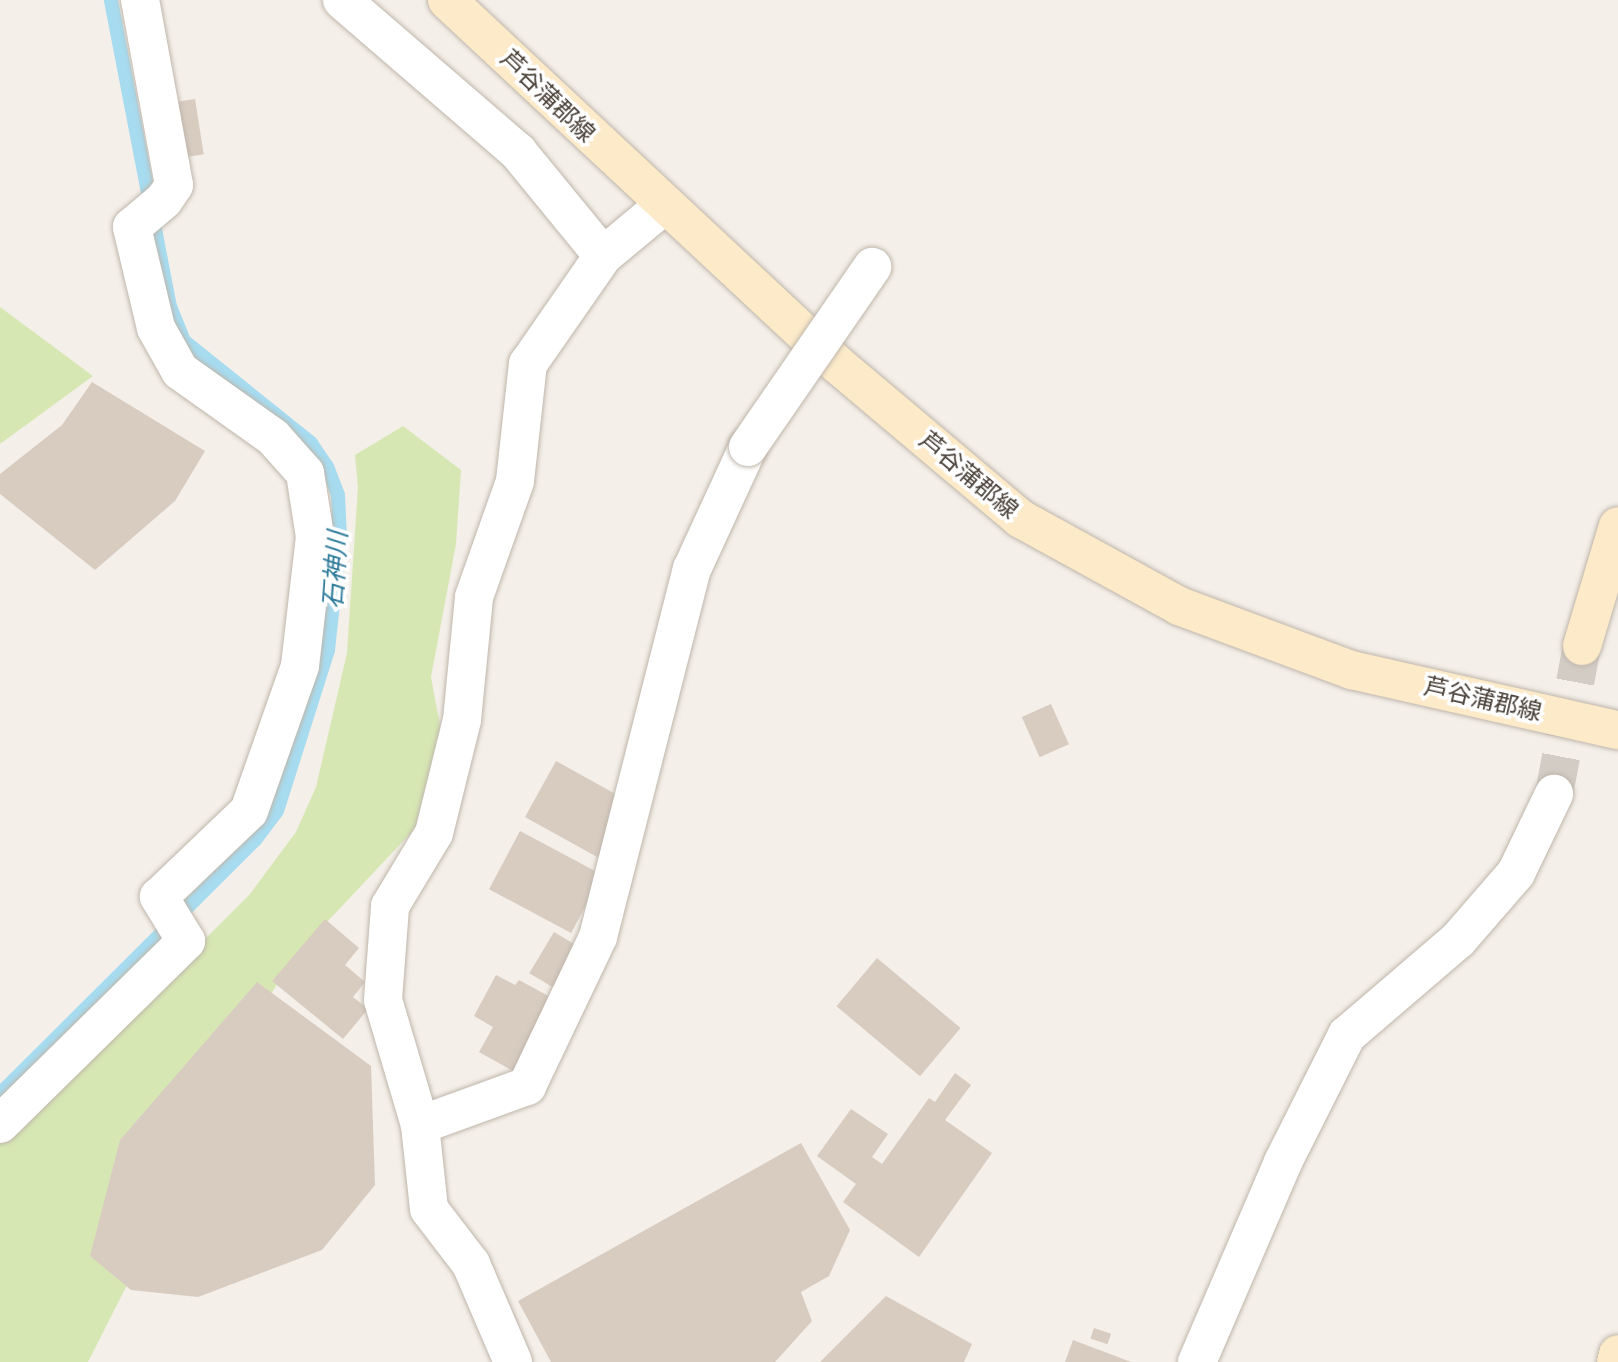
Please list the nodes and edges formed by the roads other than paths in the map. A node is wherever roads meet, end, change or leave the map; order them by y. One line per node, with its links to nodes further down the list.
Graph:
1 (140, 0): 11 (street)
2 (342, 0): 5 (street)
3 (447, 0): 4 (main road, 芦谷蒲郡線)
4 (663, 206): 5 (street); 9 (main road, 芦谷蒲郡線)
5 (604, 256): 12 (street)
6 (872, 267): 12 (street, bridge)
7 (1618, 526): 8 (main road)
8 (1582, 646)
9 (1618, 730)
10 (1553, 794): 15 (street)
11 (0, 1124)
12 (420, 1125): 14 (street)
13 (1618, 1354): 16 (main road)
14 (513, 1362)
15 (1197, 1362)
16 (1616, 1362)

